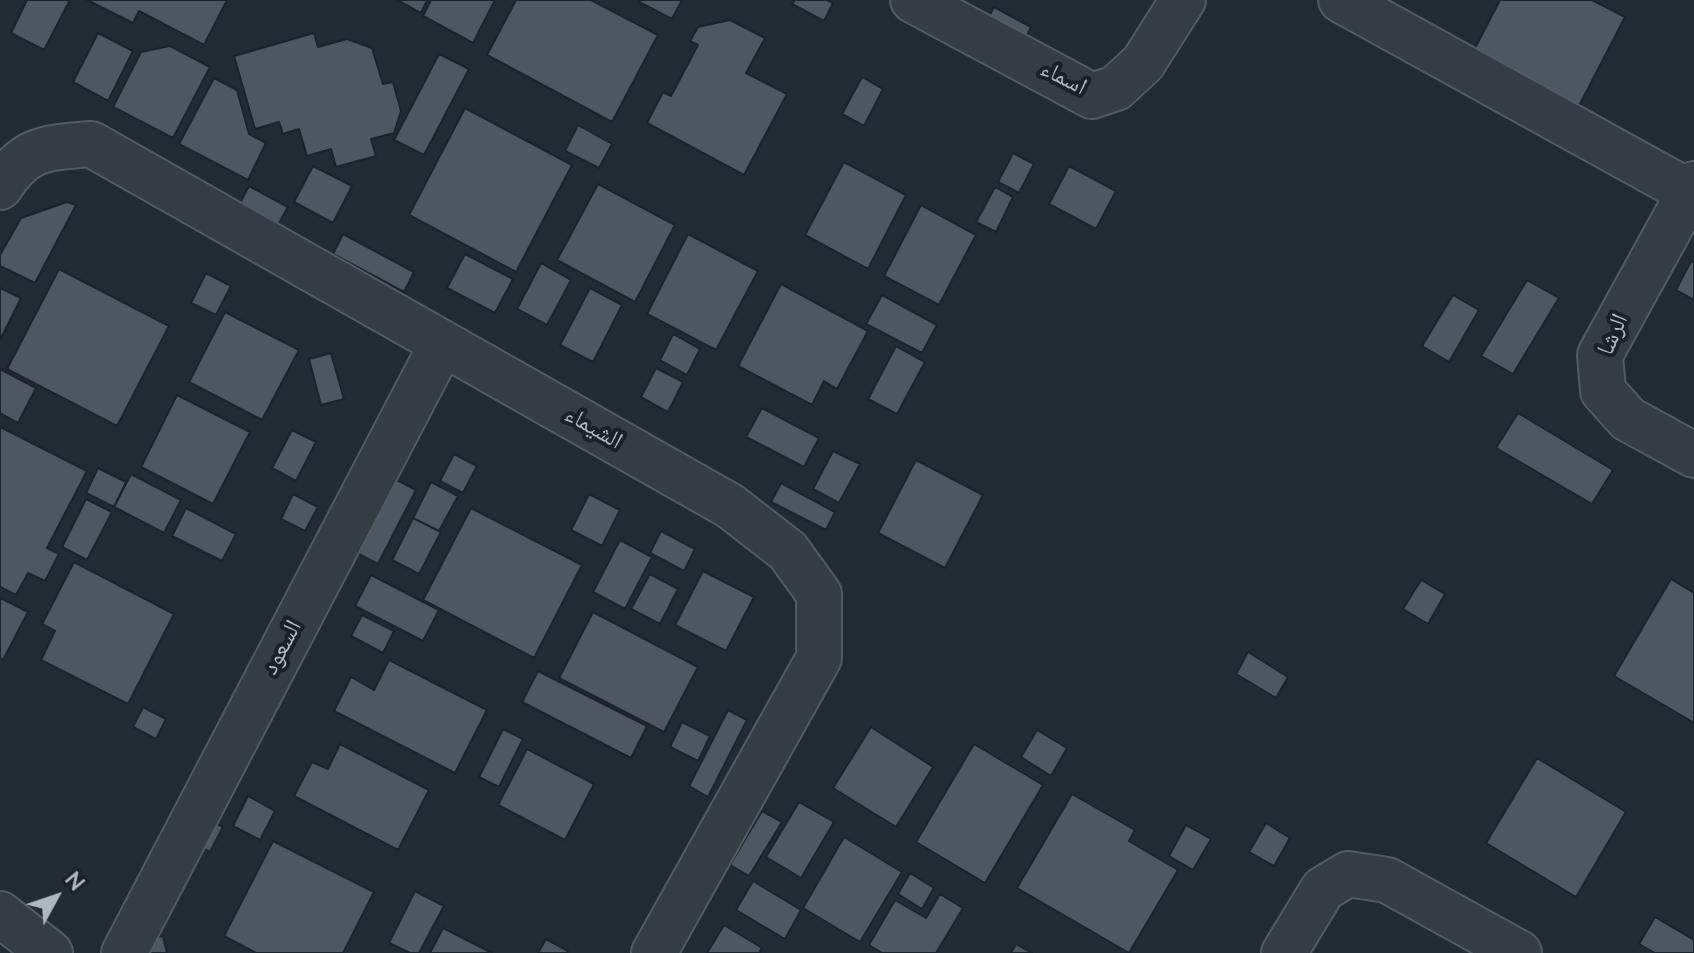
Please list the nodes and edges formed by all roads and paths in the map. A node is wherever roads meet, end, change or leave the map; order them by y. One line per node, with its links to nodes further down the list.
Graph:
1 (913, 0): 2 (street, اسماء)
2 (1183, 0)
3 (1341, 0): 5 (street)
4 (0, 187): 6 (street, الشيماء)
5 (1692, 188): 7 (street, الرشا)
6 (442, 344): 10 (street, السعود); 11 (street, الشيماء)
7 (1694, 455)
8 (0, 914): 9 (street)
9 (50, 953)
10 (124, 953)
11 (654, 953)
12 (1284, 953): 13 (street)
13 (1519, 953)

